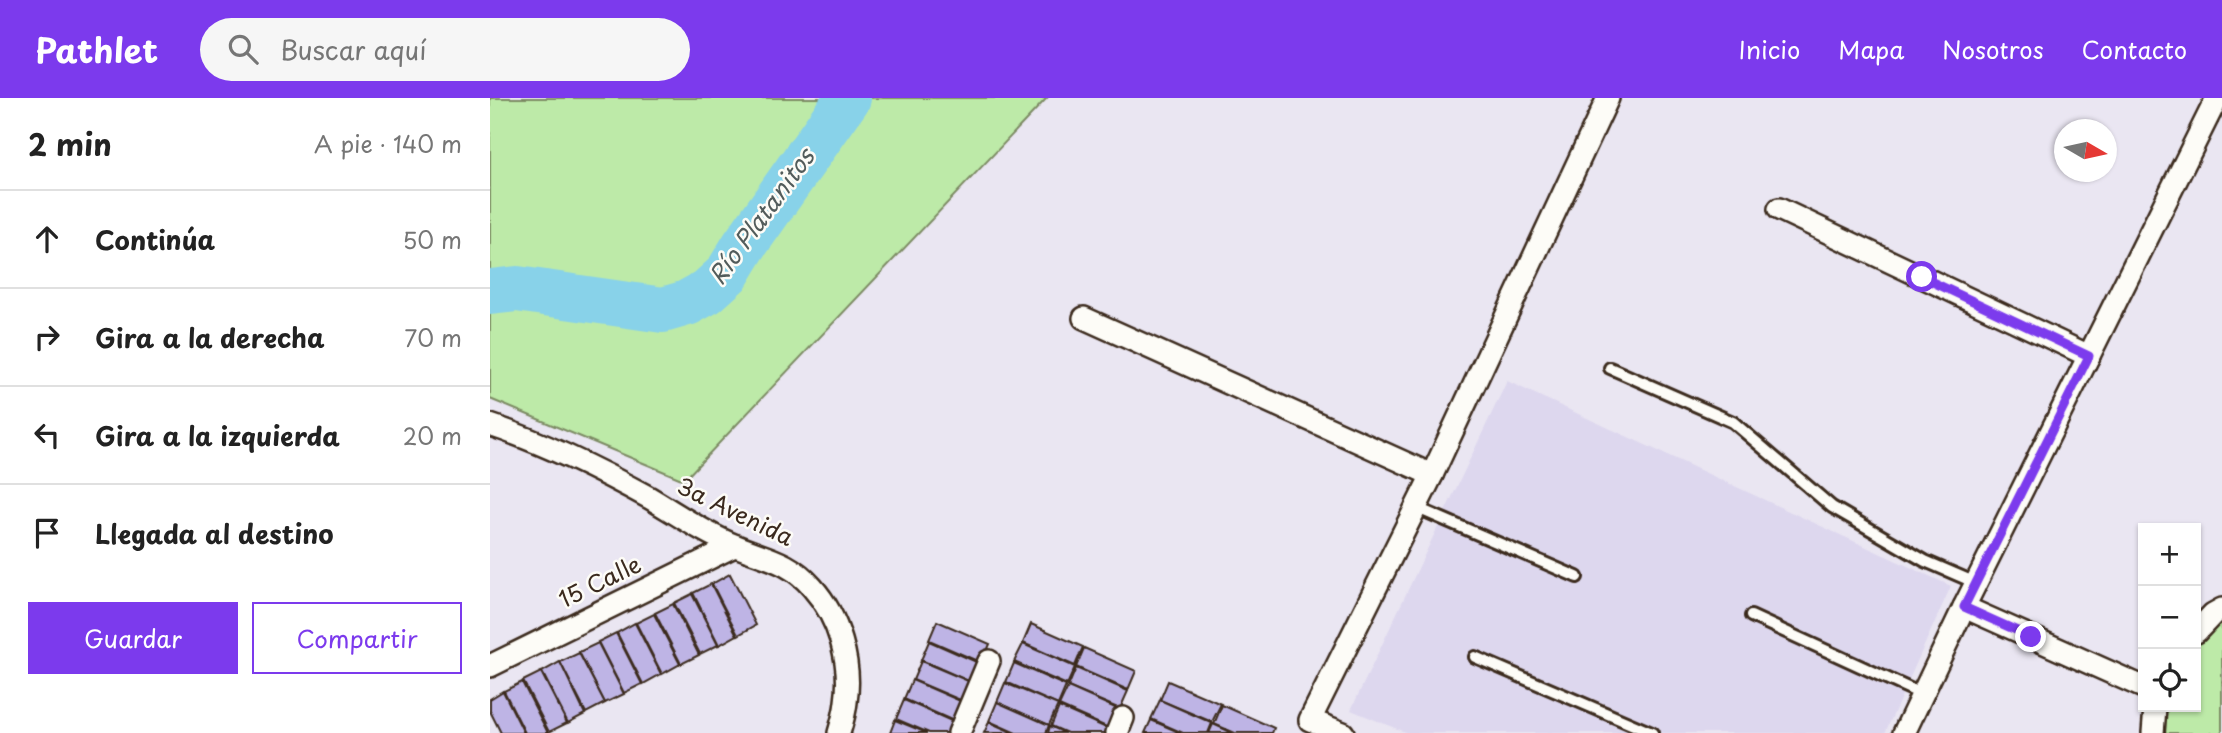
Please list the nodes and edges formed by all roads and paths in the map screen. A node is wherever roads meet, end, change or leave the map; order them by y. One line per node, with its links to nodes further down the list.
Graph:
1 (1608, 98): 8 (street)
2 (2213, 102): 5 (street)
3 (1779, 209): 5 (street)
4 (1084, 318): 8 (street)
5 (2089, 356): 12 (street)
6 (1610, 368): 12 (lane)
7 (490, 425): 10 (street, 3a Avenida)
8 (1432, 475): 9 (street)
9 (1415, 507): 11 (lane); 25 (street)
10 (734, 546): 19 (street, 15 Calle); 23 (street, 3a Avenida)
11 (1577, 577)
12 (1976, 583): 13 (street)
13 (1964, 607): 20 (street); 21 (street)
14 (2222, 609): 16 (street)
15 (1751, 616): 21 (lane)
16 (2201, 627)
17 (1475, 657): 26 (lane)
18 (989, 661): 24 (street)
19 (490, 666)
20 (2138, 685)
21 (1921, 694): 27 (street)
22 (2155, 712): 28 (street)
23 (839, 733)
24 (959, 733)
25 (1343, 733)
26 (1652, 733)
27 (1903, 733)
28 (2153, 733)

